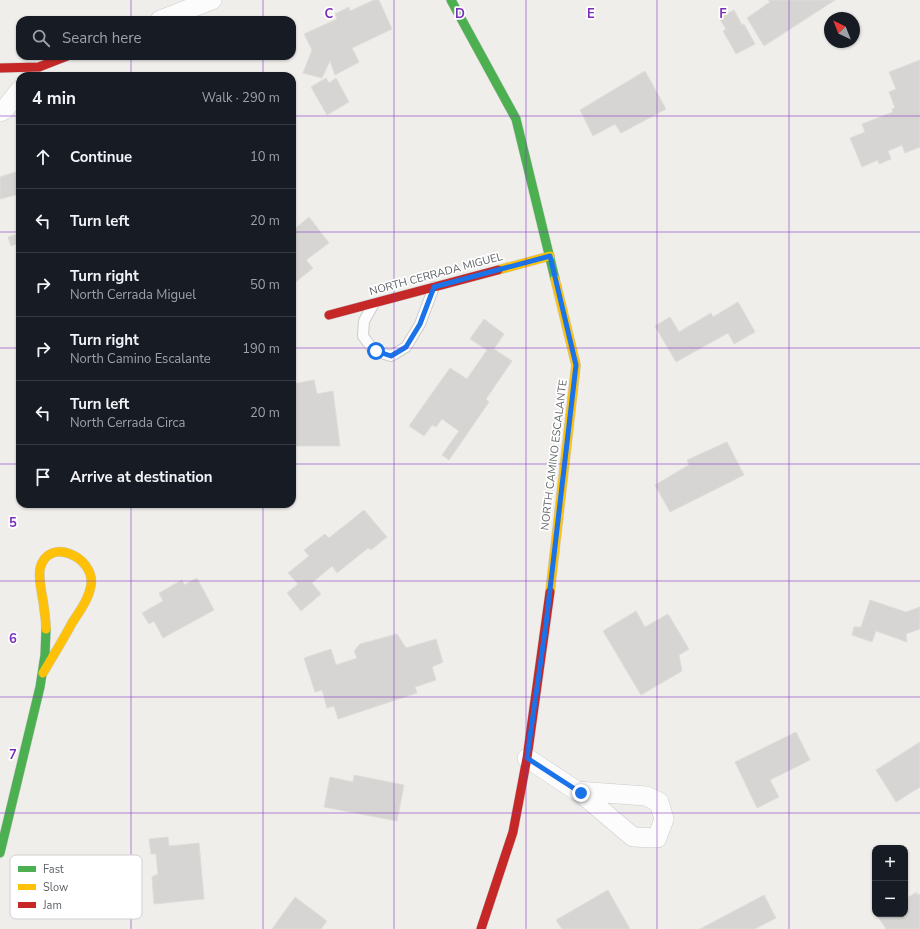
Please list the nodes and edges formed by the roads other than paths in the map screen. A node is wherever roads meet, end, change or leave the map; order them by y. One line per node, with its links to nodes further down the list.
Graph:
1 (212, 0): 3 (street)
2 (451, 0): 9 (street, NORTH CAMINO ESCALANTE)
3 (170, 16)
4 (58, 60): 6 (street)
5 (0, 68): 6 (street)
6 (35, 71)
7 (16, 95): 8 (street)
8 (0, 112)
9 (550, 256): 10 (street, NORTH CERRADA MIGUEL); 14 (street, NORTH CAMINO ESCALANTE)
10 (434, 287): 11 (street, NORTH CERRADA MIGUEL); 11 (lane)
11 (374, 303): 12 (street, NORTH CERRADA MIGUEL)
12 (329, 315)
13 (43, 673): 13 (street); 16 (street)
14 (527, 758): 15 (street); 17 (street, NORTH CAMINO ESCALANTE)
15 (577, 791)
16 (0, 853)
17 (481, 929)

